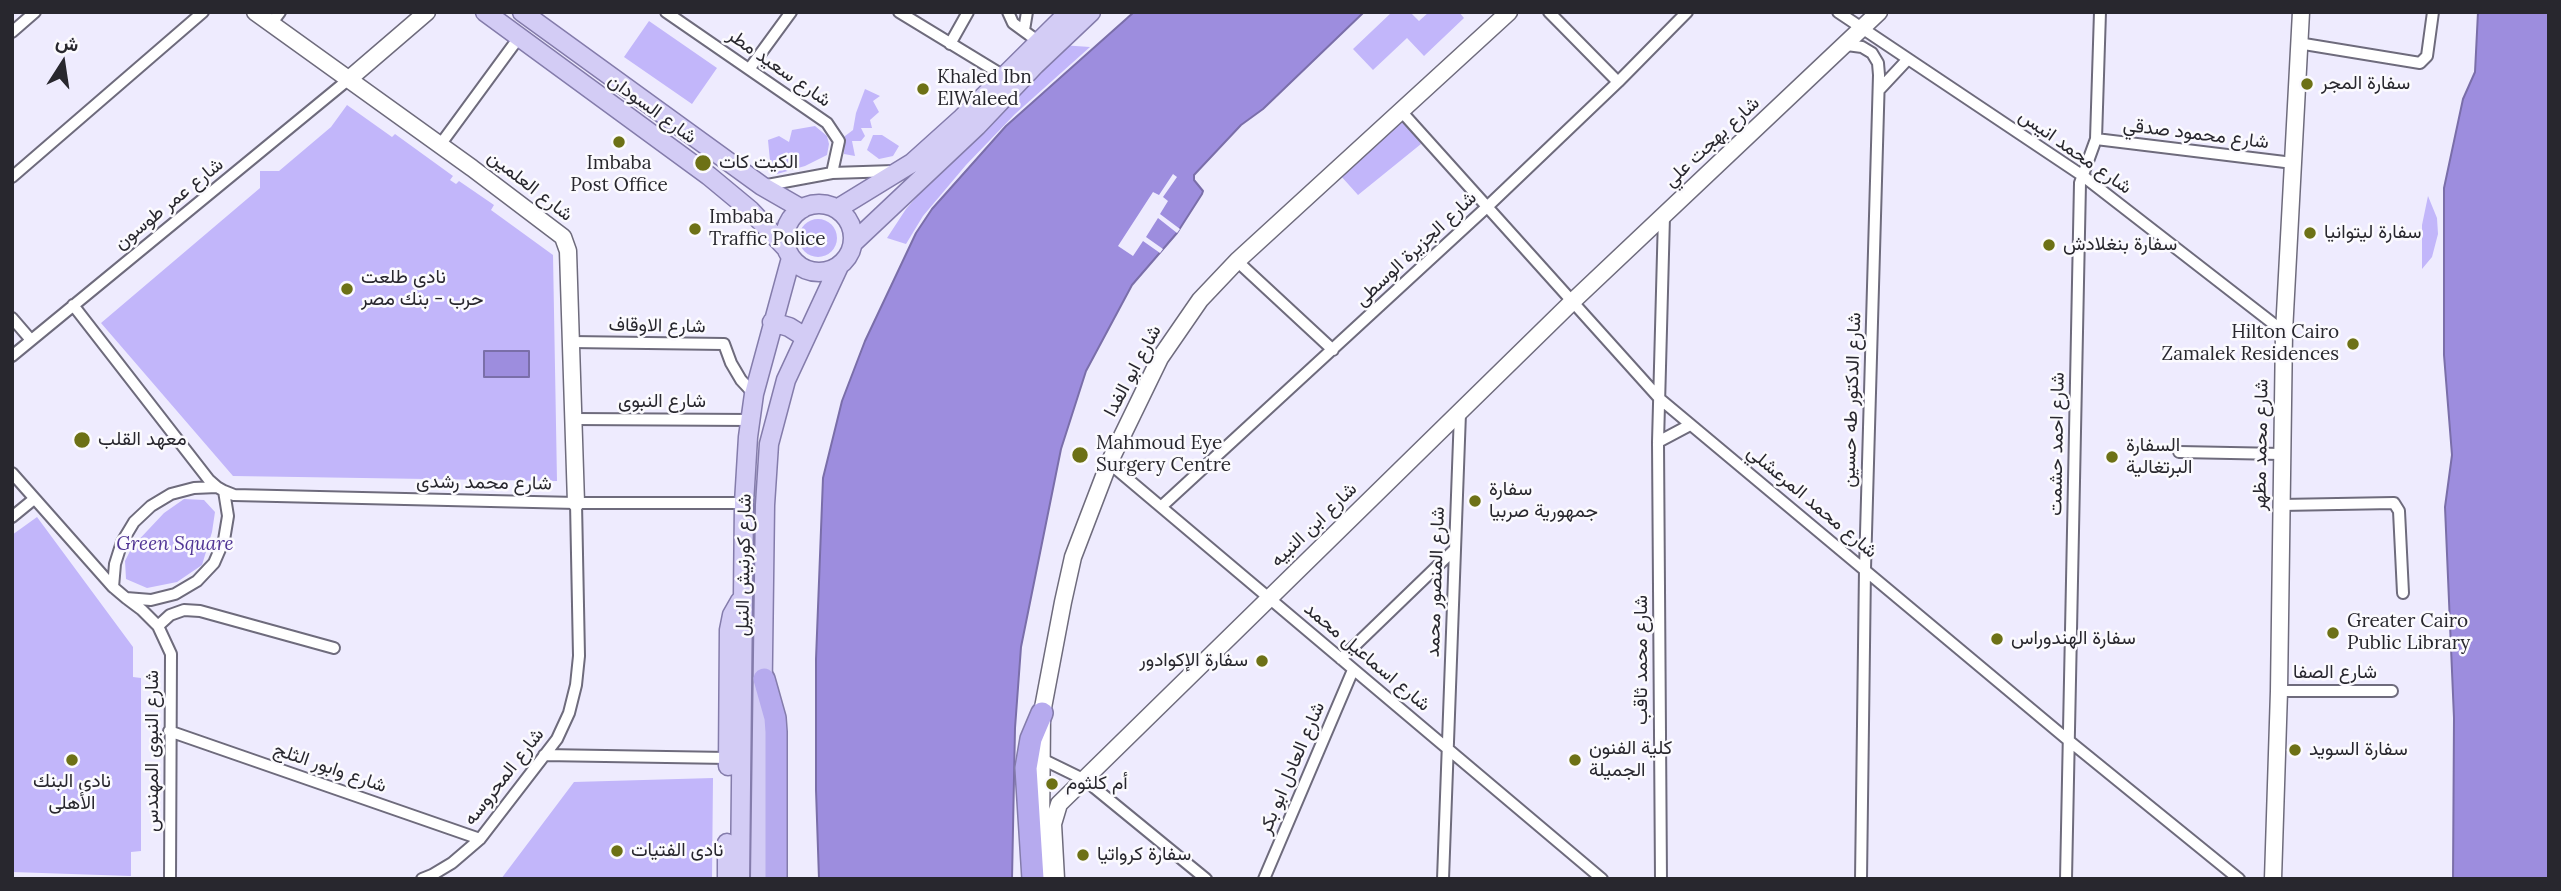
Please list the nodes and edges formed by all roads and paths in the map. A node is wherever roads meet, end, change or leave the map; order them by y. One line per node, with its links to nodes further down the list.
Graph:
1 (203, 12): 46 (street)
2 (255, 12): 24 (street, شارع العلمين)
3 (427, 12): 36 (street)
4 (485, 12): 28 (main road, شارع السودان)
5 (666, 12): 34 (street, شارع سعيد مطر)
6 (791, 12): 34 (street)
7 (899, 12): 23 (street)
8 (968, 12): 31 (street)
9 (1008, 12): 26 (street)
10 (1027, 12): 26 (street)
11 (1069, 12): 29 (main road)
12 (1091, 12): 52 (main road)
13 (1509, 12): 39 (street, شارع ابو الفدا)
14 (1549, 12): 37 (street)
15 (1687, 12): 37 (street, شارع الجزيرة الوسطى)
16 (1838, 12): 25 (street, شارع محمد انيس)
17 (1879, 12): 25 (street, شارع بهجت علي)
18 (2099, 12): 40 (street, شارع احمد حشمت)
19 (2301, 12): 30 (street, شارع محمد مظهر)
20 (2433, 12): 30 (street)
21 (527, 14): 47 (main road, شارع السودان)
22 (28, 15): 27 (street)
23 (912, 16): 31 (street)
24 (275, 18): 36 (street, شارع العلمين)
25 (1861, 29): 32 (street, شارع بهجت علي); 33 (street, شارع محمد انيس)
26 (1024, 30): 29 (street)
27 (12, 32)
28 (520, 36): 41 (street); 53 (main road, شارع السودان)
29 (1039, 42): 35 (main road)
30 (2298, 43): 42 (street, شارع محمد مظهر)
31 (950, 44): 35 (street)
32 (1847, 45): 38 (street, شارع الدكتور طه حسين); 51 (street, شارع بهجت علي)
33 (1908, 59): 38 (street); 45 (street, شارع محمد انيس)
34 (750, 68): 44 (street, شارع سعيد مطر)
35 (1004, 76): 43 (main road)
36 (349, 79): 41 (street, شارع العلمين); 57 (street, شارع عمر طوسون)
37 (1618, 82): 48 (street, شارع الجزيرة الوسطى)
38 (1879, 90): 85 (street, شارع الدكتور طه حسين)
39 (1401, 111): 48 (street, شارع محمد المرعشلي); 54 (street, شارع ابو الفدا)
40 (2096, 139): 42 (street, شارع محمود صدقي); 45 (street, شارع احمد حشمت)
41 (440, 145): 63 (street, شارع العلمين)
42 (2293, 163): 60 (street, شارع محمد مظهر)
43 (900, 171): 44 (street); 50 (main road)
44 (832, 173): 47 (street)
45 (2083, 176): 60 (street, شارع محمد انيس); 100 (street, شارع احمد حشمت)
46 (12, 177)
47 (762, 186): 49 (main road, شارع السودان)
48 (1488, 206): 56 (street, شارع محمد المرعشلي); 64 (street, شارع الجزيرة الوسطى)
49 (802, 209): 50 (main road); 53 (main road)
50 (837, 209): 52 (main road)
51 (1664, 216): 56 (street, شارع بهجت علي); 67 (street, شارع محمد ثاقب)
52 (853, 243): 55 (main road)
53 (789, 253): 55 (main road); 59 (main road, شارع كورنيش النيل)
54 (1237, 261): 64 (street); 75 (street, شارع ابو الفدا)
55 (839, 266): 61 (main road, شارع كورنيش النيل)
56 (1573, 302): 67 (street, شارع محمد المرعشلي); 68 (street, شارع ابن النبيه)
57 (74, 305): 62 (street, شارع عمر طوسون); 77 (street)
58 (12, 318): 62 (street)
59 (772, 322): 61 (main road); 66 (main road, شارع كورنيش النيل)
60 (2284, 331): 74 (street, شارع محمد مظهر)
61 (804, 337): 95 (main road, شارع كورنيش النيل)
62 (31, 340): 65 (street, شارع عمر طوسون)
63 (571, 342): 66 (street, شارع الاوقاف); 69 (street, شارع العلمين)
64 (1333, 350): 82 (street, شارع الجزيرة الوسطى)
65 (12, 356)
66 (754, 394): 70 (main road, شارع كورنيش النيل)
67 (1660, 400): 71 (street, شارع محمد المرعشلي); 72 (street, شارع محمد ثاقب)
68 (1460, 413): 84 (street, شارع المنصور محمد); 89 (street, شارع ابن النبيه)
69 (573, 419): 70 (street, شارع النبوى); 79 (street, شارع العلمين)
70 (751, 420): 80 (main road, شارع كورنيش النيل)
71 (1690, 425): 72 (street); 85 (street, شارع محمد المرعشلي)
72 (1658, 442): 120 (street, شارع محمد ثاقب)
73 (2179, 452): 74 (street)
74 (2282, 454): 81 (street, شارع محمد مظهر)
75 (1109, 463): 82 (street, شارع اسماعيل محمد); 98 (street, شارع ابو الفدا)
76 (12, 473): 78 (street)
77 (221, 489): 79 (street, شارع محمد رشدى); 86 (street); 90 (street)
78 (34, 499): 83 (street); 86 (street)
79 (576, 503): 80 (street, شارع محمد رشدى); 102 (street, شارع المحروسه)
80 (744, 503): 88 (main road, شارع كورنيش النيل)
81 (2281, 505): 87 (street); 96 (street, شارع محمد مظهر)
82 (1162, 506): 89 (street, شارع اسماعيل محمد)
83 (12, 517)
84 (1455, 549): 93 (street); 101 (street, شارع المنصور محمد)
85 (1865, 569): 100 (street, شارع محمد المرعشلي); 121 (street, شارع الدكتور طه حسين)
86 (113, 587): 90 (street)
87 (2403, 593)
88 (744, 595): 103 (main road); 110 (main road, شارع كورنيش النيل)
89 (1270, 597): 93 (street, شارع اسماعيل محمد); 105 (street, شارع ابن النبيه)
90 (126, 598): 91 (street, شارع النبوى المهندس)
91 (158, 626): 92 (street); 99 (street, شارع النبوى المهندس)
92 (334, 648)
93 (1341, 659): 94 (street, شارع اسماعيل محمد)
94 (1353, 670): 101 (street, شارع اسماعيل محمد); 117 (street, شارع العادل ابو بكر)
95 (764, 679): 111 (main road, شارع كورنيش النيل); 112 (highway)
96 (2279, 691): 97 (street, شارع الصفا); 124 (street, شارع محمد مظهر)
97 (2392, 691)
98 (1042, 713): 104 (street, شارع ابو الفدا); 113 (highway)
99 (169, 731): 106 (street, شارع وابور الثلج); 107 (street, شارع النبوى المهندس)
100 (2068, 740): 122 (street, شارع احمد حشمت); 123 (street, شارع محمد المرعشلي)
101 (1448, 747): 118 (street, شارع المنصور محمد); 119 (street, شارع اسماعيل محمد)
102 (544, 755): 103 (street); 106 (street, شارع المحروسه)
103 (728, 758): 109 (main road)
104 (1042, 759): 105 (street); 114 (street, شارع ابو الفدا)
105 (1085, 780): 115 (street); 116 (street)
106 (480, 839): 108 (street, شارع المحروسه)
107 (170, 879)
108 (422, 879)
109 (727, 879)
110 (740, 879)
111 (760, 879)
112 (776, 879)
113 (1032, 879)
114 (1044, 879)
115 (1056, 879)
116 (1206, 879)
117 (1264, 879)
118 (1443, 879)
119 (1602, 879)
120 (1661, 879)
121 (1861, 879)
122 (2066, 879)
123 (2239, 879)
124 (2273, 879)

